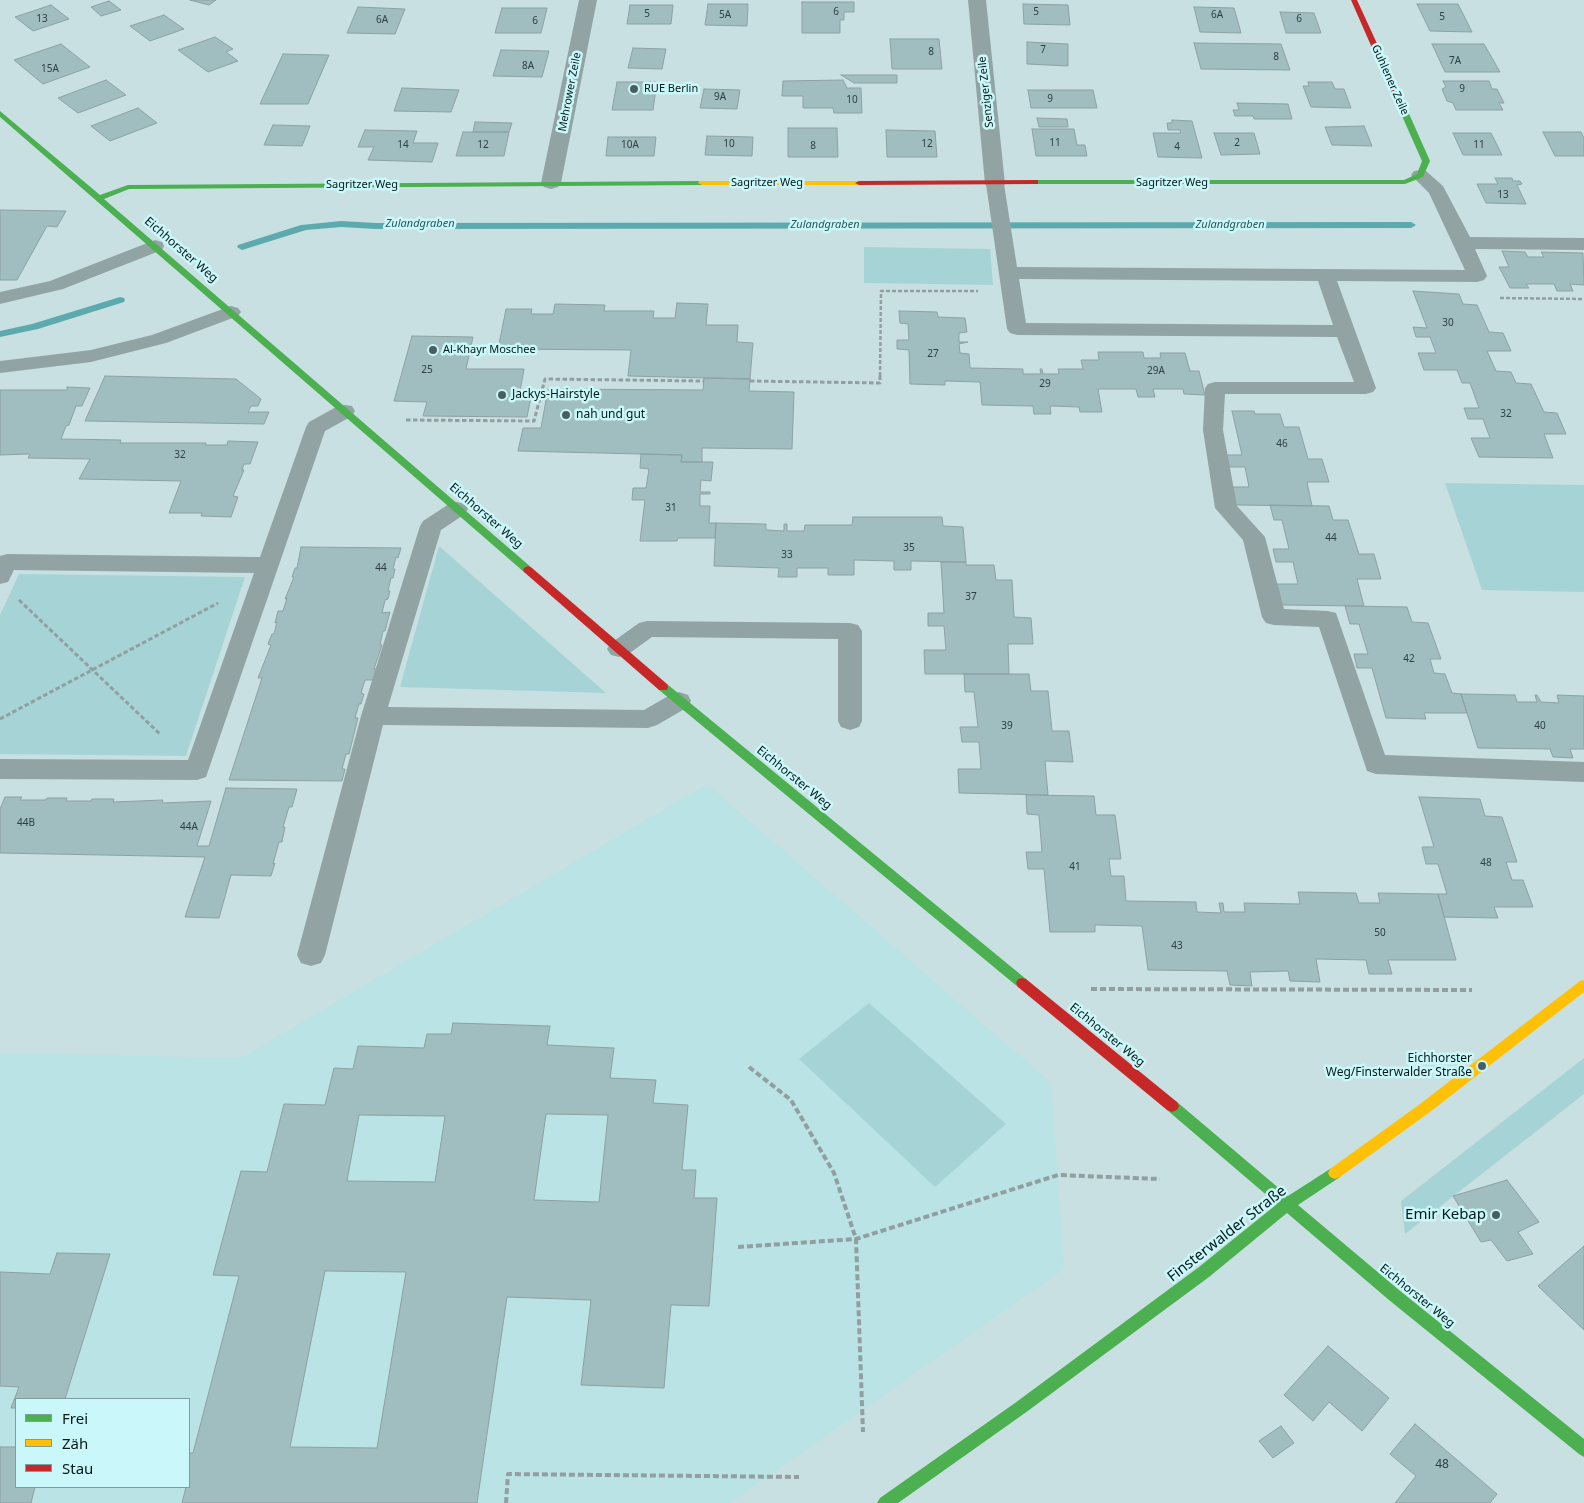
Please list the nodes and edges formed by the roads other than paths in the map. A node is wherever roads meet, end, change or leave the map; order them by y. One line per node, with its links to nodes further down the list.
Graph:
1 (588, 0): 6 (street, Mehrower Zeile)
2 (977, 0): 7 (street, Senziger Zeile)
3 (1354, 0): 5 (street, Guhlener Zeile)
4 (0, 113): 8 (street, Eichhorster Weg)
5 (1423, 168): 7 (street, Sagritzer Weg); 9 (lane)
6 (551, 183): 7 (street, Sagritzer Weg); 8 (street, Sagritzer Weg)
7 (995, 184): 13 (lane)
8 (99, 198): 11 (street, Eichhorster Weg)
9 (1463, 243): 10 (lane); 12 (lane)
10 (1584, 244)
11 (154, 246): 14 (lane); 15 (street, Eichhorster Weg)
12 (1326, 276): 13 (lane); 16 (lane)
13 (1010, 282): 16 (lane)
14 (0, 298)
15 (231, 312): 17 (lane); 18 (street, Eichhorster Weg)
16 (1345, 331): 27 (lane)
17 (0, 367)
18 (345, 411): 19 (street, Eichhorster Weg); 20 (lane)
19 (457, 509): 22 (street, Eichhorster Weg); 24 (lane)
20 (266, 571): 21 (lane); 26 (lane)
21 (0, 576)
22 (619, 649): 23 (street, Eichhorster Weg); 25 (lane)
23 (679, 701): 24 (lane); 30 (street, Eichhorster Weg)
24 (373, 716): 28 (lane)
25 (850, 721)
26 (0, 769)
27 (1584, 772)
28 (311, 955)
29 (1584, 985): 30 (street, Finsterwalder Straße)
30 (1288, 1204): 31 (street, Eichhorster Weg); 32 (street, Finsterwalder Straße)
31 (1584, 1449)
32 (885, 1503)

